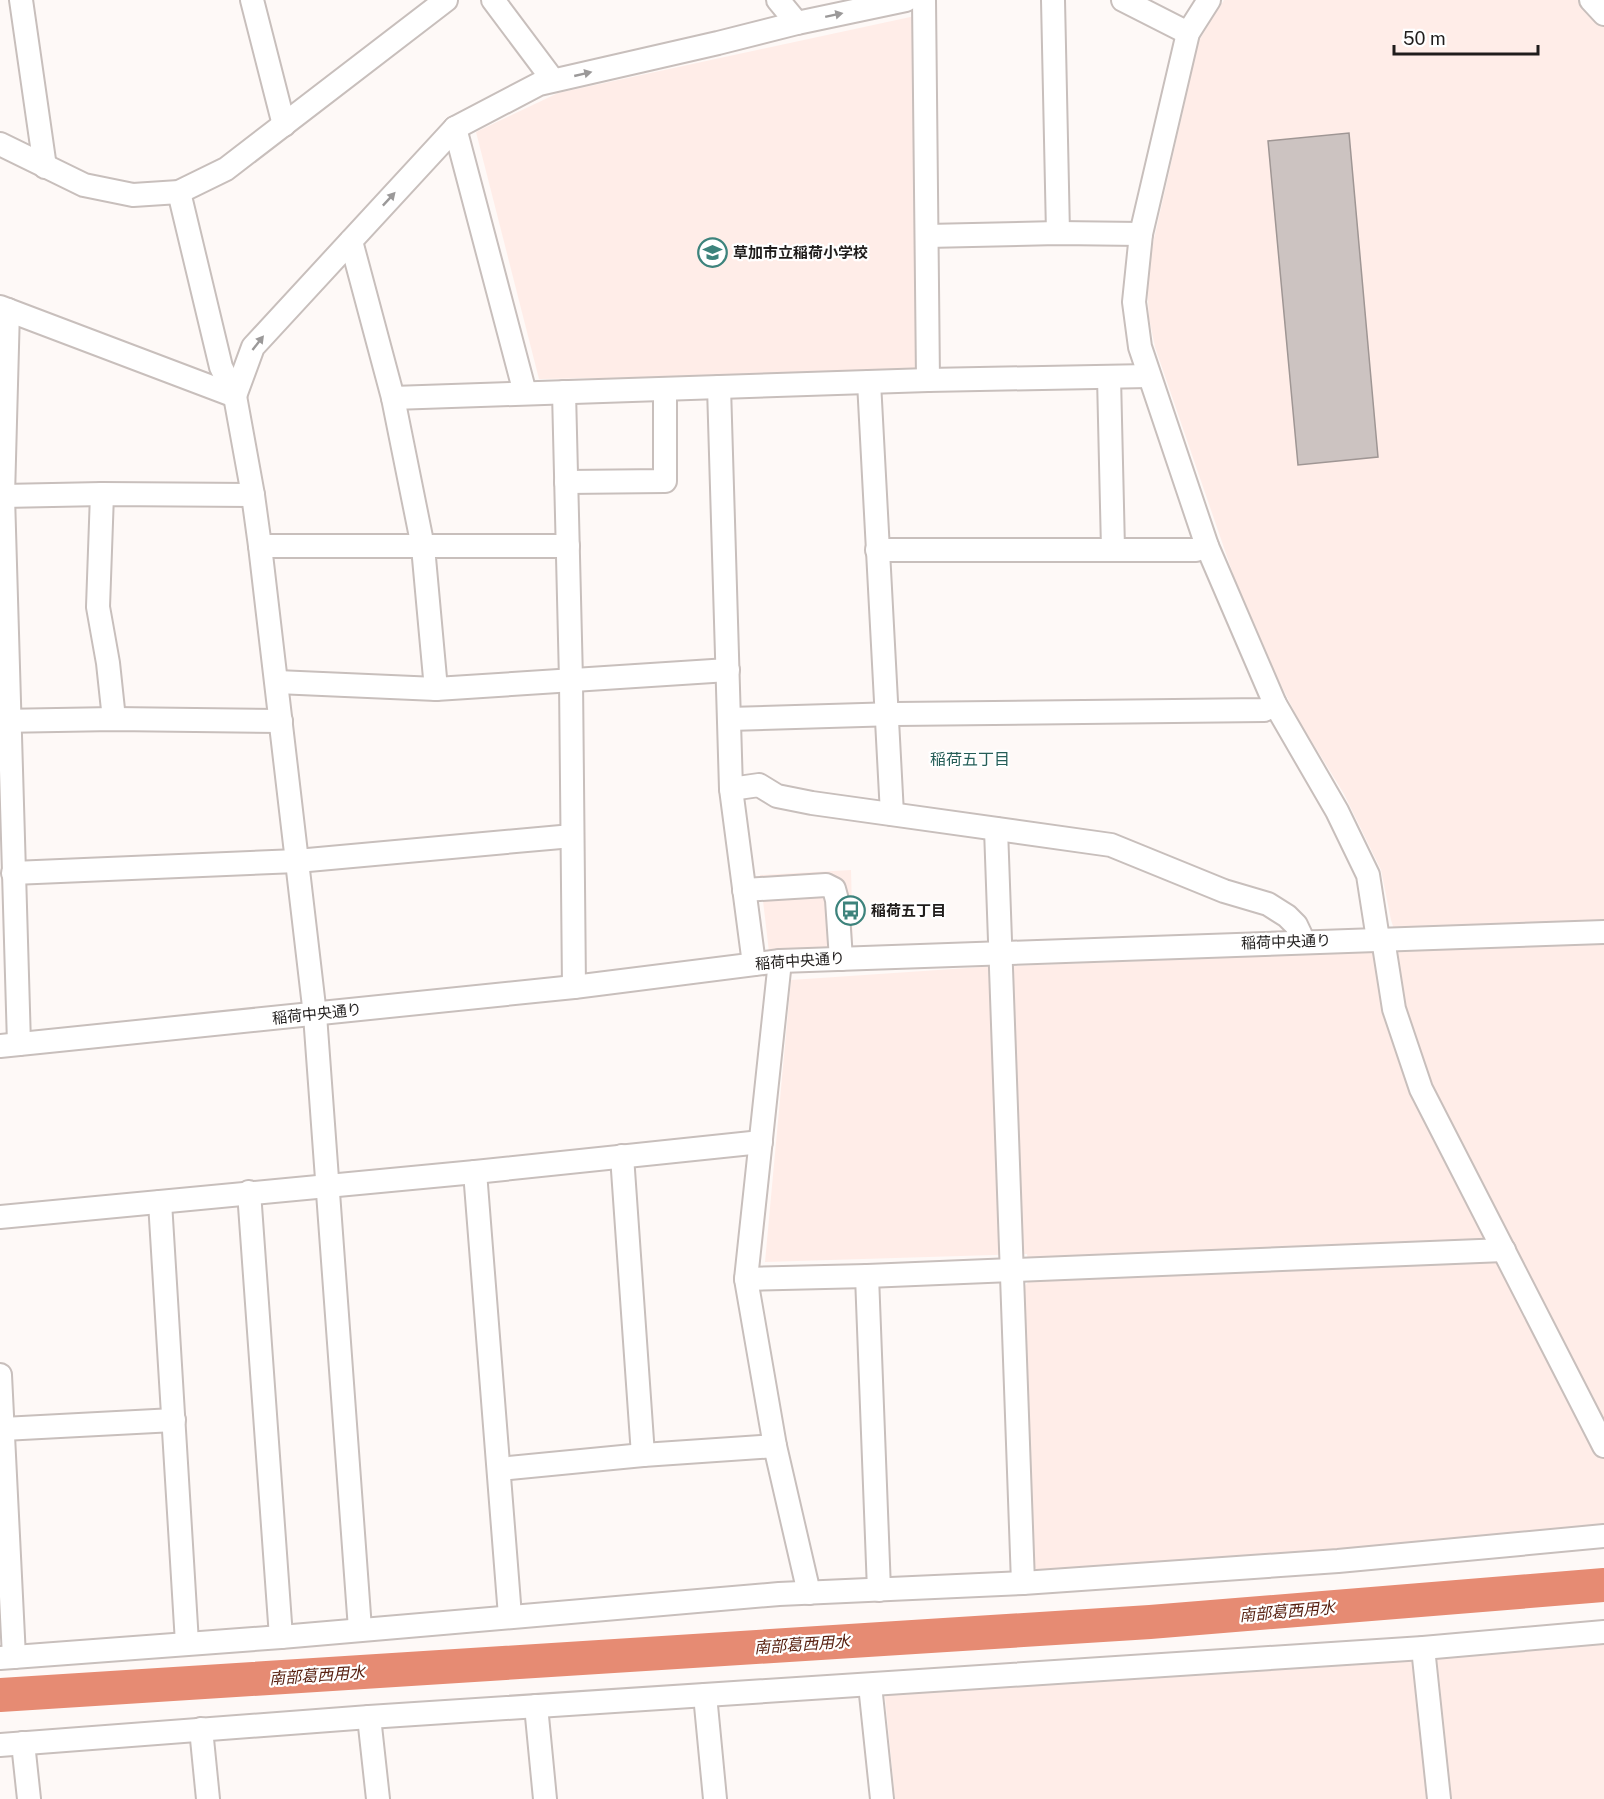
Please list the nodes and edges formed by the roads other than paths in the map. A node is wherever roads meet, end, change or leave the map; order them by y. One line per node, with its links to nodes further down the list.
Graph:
1 (21, 0): 19 (street)
2 (252, 0): 16 (street)
3 (446, 0): 16 (street)
4 (493, 0): 15 (street)
5 (778, 0): 13 (street)
6 (906, 0): 13 (street, one-way to 6)
7 (924, 0): 23 (street)
8 (1053, 0): 21 (street)
9 (1123, 0): 14 (street)
10 (1209, 0): 14 (street)
11 (1591, 0): 12 (street)
12 (1604, 14)
13 (797, 23): 15 (street, one-way to 13)
14 (1188, 33): 22 (street)
15 (553, 80): 17 (street)
16 (284, 125): 20 (street)
17 (454, 128): 24 (street, one-way to 17); 33 (street)
18 (0, 144): 19 (street)
19 (45, 167): 20 (street)
20 (179, 192): 35 (street)
21 (1058, 233): 22 (street); 23 (street)
22 (1141, 234): 26 (street)
23 (927, 236): 28 (street)
24 (351, 241): 35 (street, one-way to 24); 36 (street)
25 (4, 308): 34 (street); 35 (street)
26 (1149, 376): 27 (street); 43 (street)
27 (1109, 377): 28 (street); 45 (street)
28 (928, 380): 29 (street)
29 (869, 382): 30 (street); 46 (street)
30 (719, 387): 31 (street); 47 (street)
31 (665, 389): 32 (street); 37 (street)
32 (564, 392): 33 (street); 37 (street)
33 (525, 393): 36 (street)
34 (3, 394): 39 (street)
35 (235, 396): 40 (street)
36 (393, 398): 44 (street)
37 (566, 482): 42 (street)
38 (102, 494): 39 (street); 40 (street); 53 (street)
39 (3, 495): 55 (street)
40 (253, 495): 41 (street)
41 (260, 546): 44 (street); 49 (street)
42 (568, 546): 44 (street); 48 (street)
43 (1207, 546): 45 (street); 51 (street)
44 (423, 547): 50 (street)
45 (1113, 549): 46 (street)
46 (877, 550): 52 (street)
47 (728, 670): 48 (street); 54 (street)
48 (571, 680): 50 (street); 60 (street)
49 (276, 681): 50 (street); 56 (street)
50 (436, 689)
51 (1275, 704): 52 (street); 65 (street)
52 (886, 714): 54 (street); 58 (street)
53 (114, 719): 55 (street); 56 (street)
54 (729, 719): 57 (street)
55 (4, 721): 62 (street)
56 (280, 721): 61 (street)
57 (731, 789): 58 (street); 63 (street)
58 (892, 814): 59 (street)
59 (996, 829): 66 (street); 67 (street)
60 (572, 836): 61 (street); 71 (street)
61 (297, 861): 62 (street); 72 (street)
62 (13, 873): 73 (street)
63 (744, 890): 68 (street); 70 (street)
64 (1604, 932): 65 (street, 稲荷中央通り)
65 (1381, 939): 66 (street, 稲荷中央通り); 81 (street)
66 (1304, 942): 67 (street, 稲荷中央通り)
67 (1001, 952): 68 (street, 稲荷中央通り); 82 (street)
68 (841, 959): 69 (street, 稲荷中央通り)
69 (780, 961): 70 (street, 稲荷中央通り); 74 (street)
70 (754, 964): 71 (street, 稲荷中央通り)
71 (574, 987): 72 (street, 稲荷中央通り)
72 (315, 1015): 73 (street, 稲荷中央通り); 77 (street)
73 (9, 1045)
74 (760, 1142): 75 (street); 84 (street)
75 (622, 1156): 76 (street); 90 (street)
76 (475, 1172): 77 (street); 91 (street)
77 (327, 1184): 78 (street); 97 (street)
78 (249, 1192): 79 (street); 99 (street)
79 (160, 1202): 80 (street); 86 (street)
80 (0, 1217)
81 (1504, 1250): 82 (street); 89 (street)
82 (1012, 1270): 83 (street); 93 (street)
83 (867, 1276): 84 (street); 94 (street)
84 (746, 1279): 88 (street)
85 (0, 1375): 87 (street)
86 (174, 1420): 87 (street); 100 (street)
87 (3, 1429): 102 (street)
88 (775, 1446): 90 (street); 95 (street)
89 (1604, 1446)
90 (643, 1455): 91 (street)
91 (499, 1469): 96 (street)
92 (1604, 1536): 93 (street)
93 (1023, 1583): 94 (street)
94 (879, 1590): 95 (street)
95 (809, 1593): 96 (street)
96 (510, 1616): 97 (street)
97 (360, 1629): 99 (street)
98 (1604, 1632): 101 (street)
99 (281, 1637): 100 (street)
100 (187, 1643): 102 (street)
101 (1423, 1648): 103 (street); 116 (street)
102 (7, 1658)
103 (870, 1685): 104 (street); 115 (street)
104 (705, 1695): 105 (street); 114 (street)
105 (536, 1706): 106 (street); 113 (street)
106 (369, 1717): 107 (street); 112 (street)
107 (201, 1729): 108 (street); 111 (street)
108 (23, 1743): 109 (street); 110 (street)
109 (0, 1744)
110 (29, 1799)
111 (208, 1799)
112 (378, 1799)
113 (545, 1799)
114 (715, 1799)
115 (882, 1799)
116 (1439, 1799)

